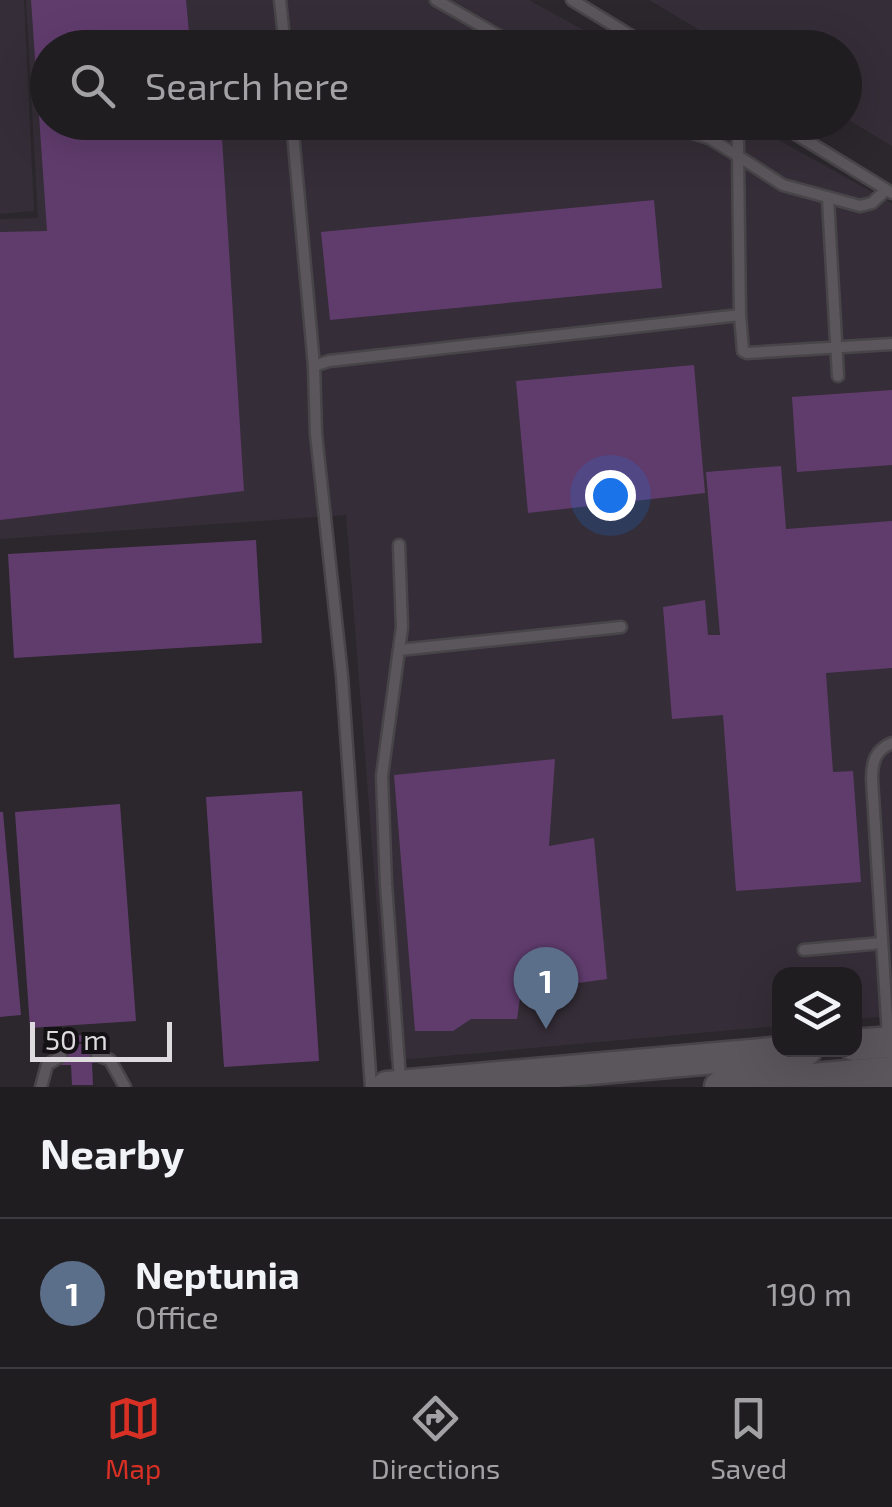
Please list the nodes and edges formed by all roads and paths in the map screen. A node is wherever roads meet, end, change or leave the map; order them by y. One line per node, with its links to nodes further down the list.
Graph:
1 (280, 0): 4 (lane)
2 (436, 0): 5 (lane)
3 (572, 0): 6 (lane)
4 (283, 30)
5 (488, 30)
6 (621, 30)
7 (294, 140): 17 (lane)
8 (713, 140): 11 (lane)
9 (738, 140): 11 (lane)
10 (805, 140): 12 (lane)
11 (738, 156): 13 (lane); 14 (lane)
12 (889, 192): 13 (lane)
13 (828, 198): 16 (lane)
14 (740, 315): 16 (lane); 17 (lane)
15 (892, 344): 16 (lane)
16 (836, 347): 18 (lane)
17 (314, 366): 35 (lane)
18 (838, 376)
19 (400, 545): 21 (lane)
20 (621, 627): 21 (lane)
21 (399, 650): 32 (lane)
22 (892, 743): 23 (lane)
23 (882, 943): 24 (lane); 26 (lane)
24 (804, 950)
25 (862, 1047): 26 (main road)
26 (891, 1052): 31 (main road)
27 (97, 1055): 34 (lane)
28 (61, 1056): 33 (lane)
29 (772, 1056): 30 (main road)
30 (647, 1076): 32 (main road)
31 (827, 1082): 37 (main road)
32 (401, 1086): 36 (main road)
33 (41, 1087)
34 (123, 1087)
35 (371, 1087)
36 (387, 1087)
37 (720, 1087)

